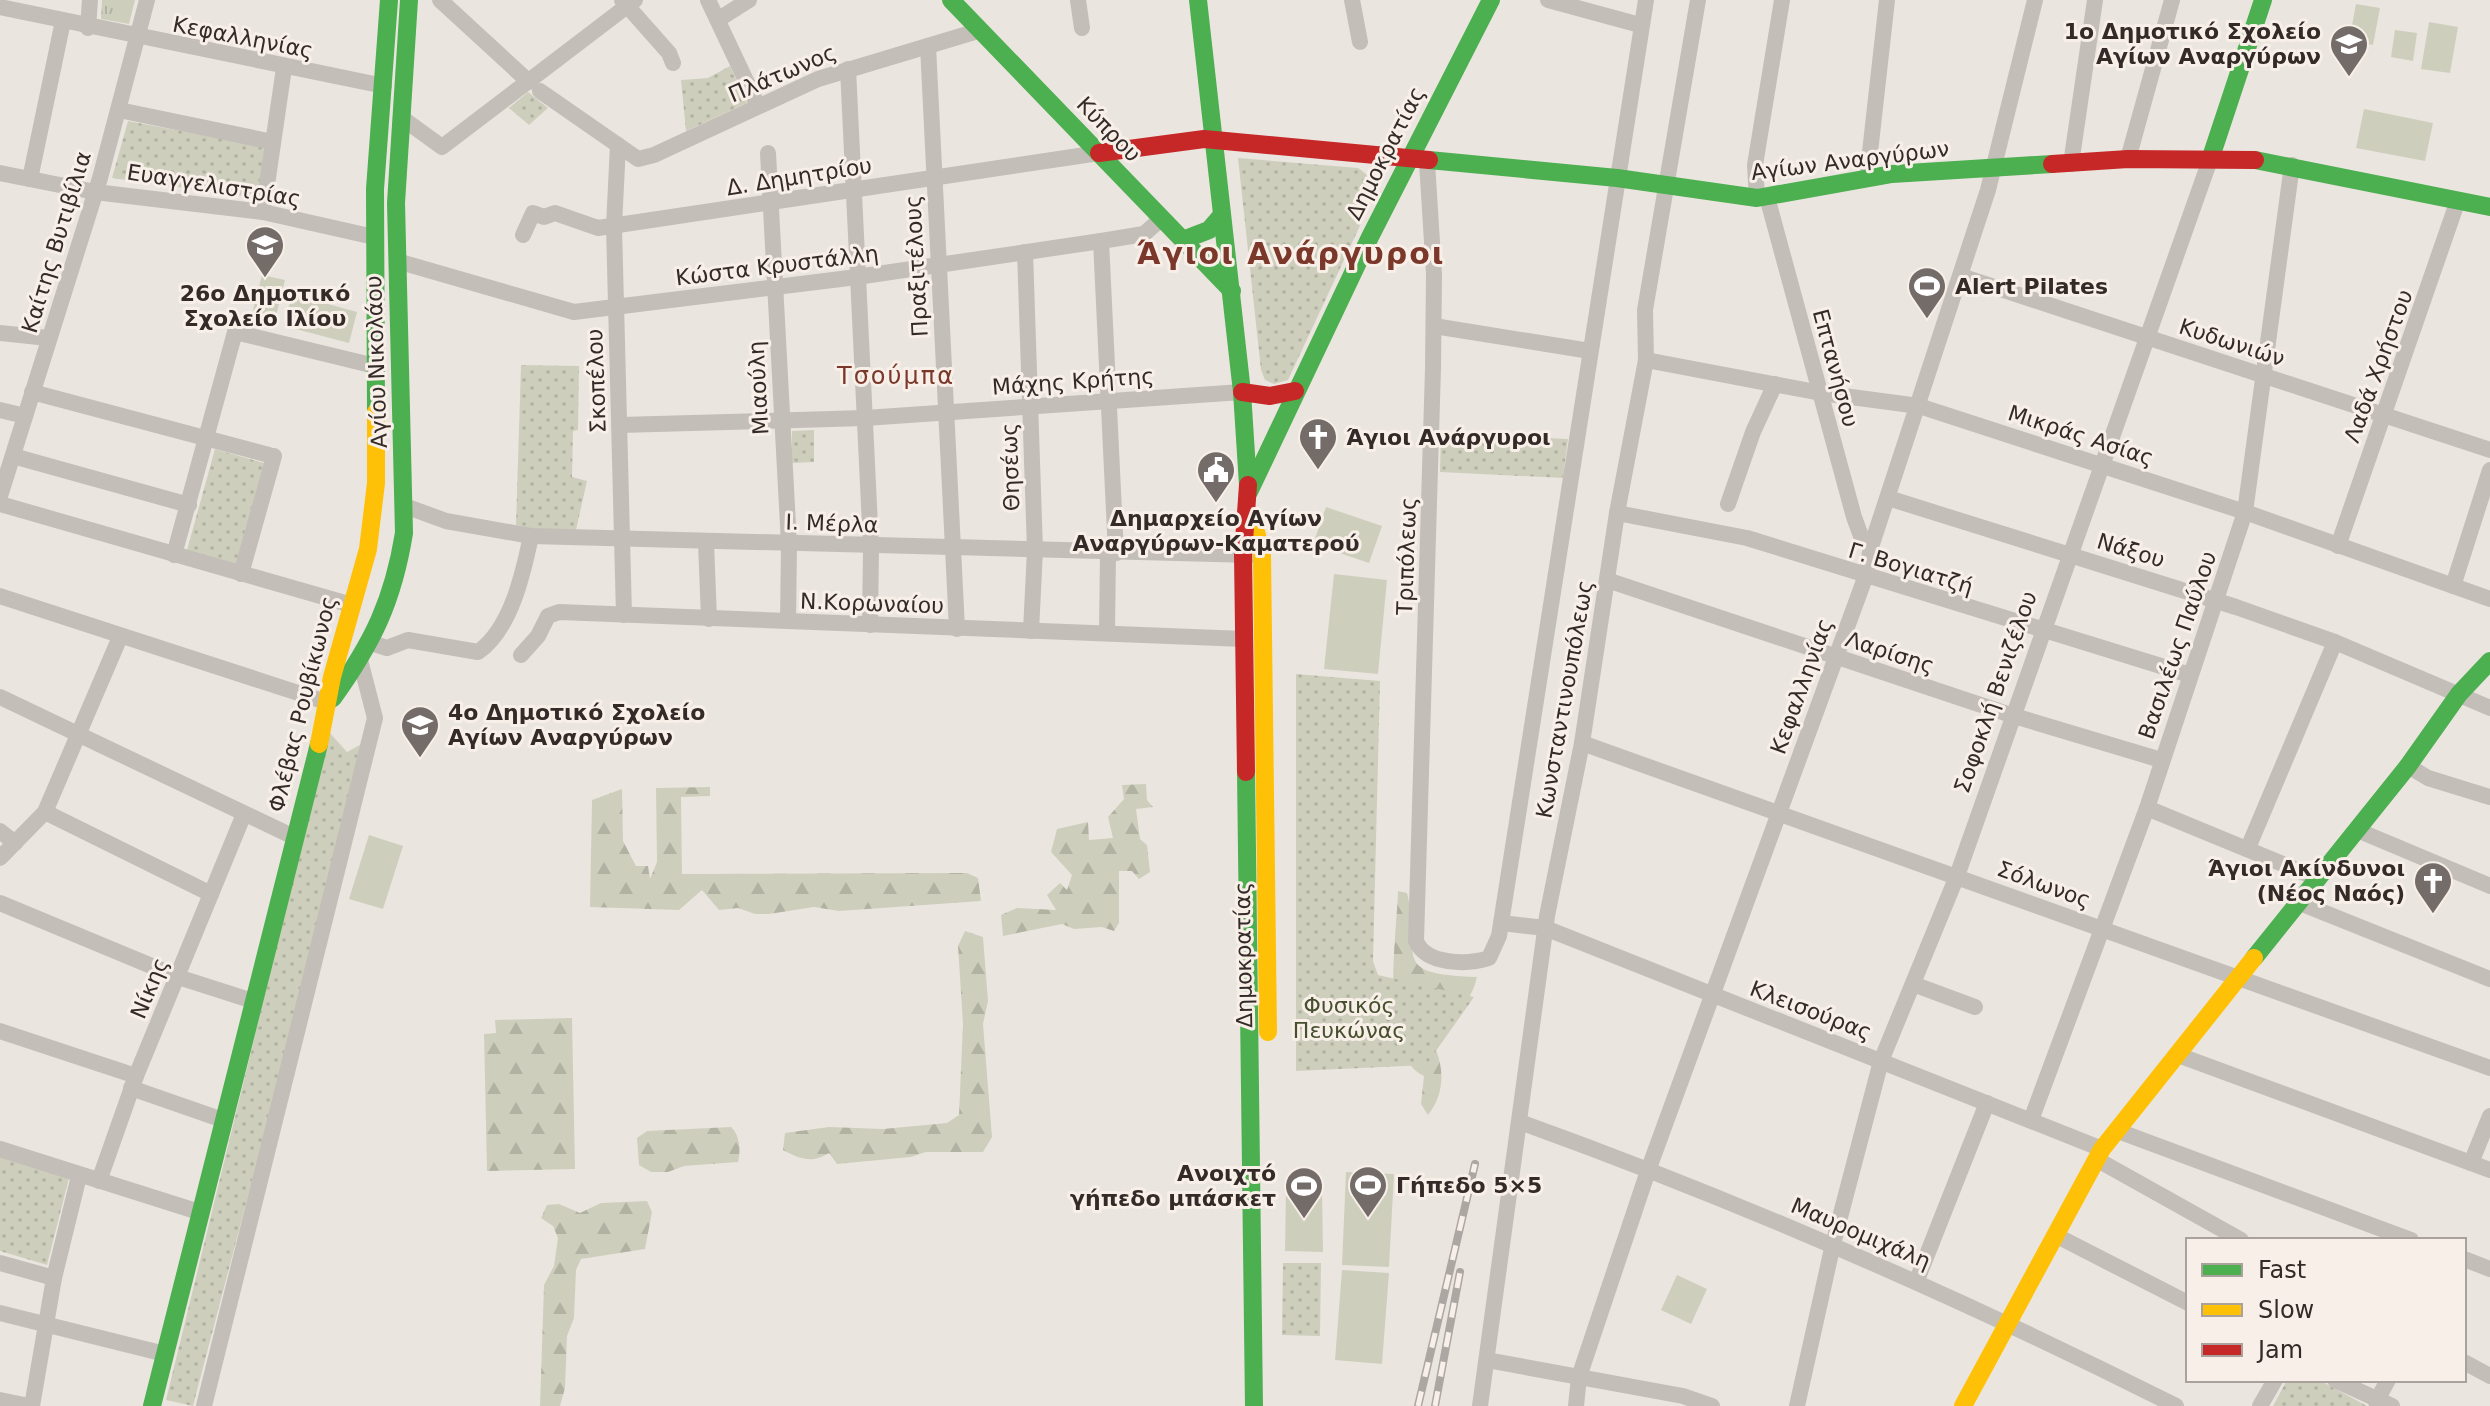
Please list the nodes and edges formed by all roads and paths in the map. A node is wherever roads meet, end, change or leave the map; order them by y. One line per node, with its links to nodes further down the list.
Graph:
1 (90, 0): 28 (street)
2 (147, 0): 31 (street, Καίτης Βυτιβίλια)
3 (389, 0): 37 (main road, Φλέβας Ρουβίκωνος)
4 (409, 0): 41 (main road, Αγίου Νικολάου)
5 (440, 0): 38 (street, Πλάτωνος)
6 (708, 0): 25 (street)
7 (749, 0): 25 (street)
8 (951, 0): 30 (main road, Κύπρου)
9 (1078, 0): 29 (street)
10 (1198, 0): 42 (main road)
11 (1352, 0): 32 (street)
12 (1491, 0): 49 (main road, Δημοκρατίας)
13 (1548, 0): 27 (street)
14 (1646, 0): 27 (street, Κωνσταντινουπόλεως)
15 (1698, 0): 58 (street, Κωνσταντινουπόλεως)
16 (1782, 0): 61 (street, Επτανήσου)
17 (1887, 0): 57 (street)
18 (2035, 0): 52 (street, Κεφαλληνίας)
19 (2095, 0): 50 (street)
20 (2172, 0): 48 (street)
21 (2263, 0): 47 (main road, Σοφοκλή Βενιζέλου)
22 (628, 2): 34 (street); 38 (street)
23 (0, 7): 24 (street, Κεφαλληνίας)
24 (40, 8): 26 (street, Κεφαλληνίας)
25 (719, 19): 39 (street)
26 (63, 21): 28 (street, Κεφαλληνίας); 55 (street)
27 (1640, 25): 54 (street, Κωνσταντινουπόλεως)
28 (88, 28): 31 (street, Κεφαλληνίας)
29 (1082, 28)
30 (981, 30): 33 (street, Πλάτωνος); 46 (main road, Κύπρου)
31 (139, 39): 35 (street, Κεφαλληνίας); 40 (street, Καίτης Βυτιβίλια)
32 (1360, 42)
33 (928, 46): 36 (street, Πλάτωνος); 56 (street, Πραξιτέλους)
34 (673, 63)
35 (284, 68): 37 (street, Κεφαλληνίας); 43 (street)
36 (848, 69): 39 (street, Πλάτωνος); 59 (street)
37 (384, 86): 70 (main road, Φλέβας Ρουβίκωνος)
38 (535, 86): 41 (street); 44 (street, Πλάτωνος)
39 (758, 106): 44 (street, Πλάτωνος)
40 (119, 110): 43 (street); 60 (street, Καίτης Βυτιβίλια)
41 (402, 118): 74 (main road, Αγίου Νικολάου)
42 (1214, 141): 46 (main road, Αγίων Αναργύρων); 49 (main road, Αγίων Αναργύρων); 66 (main road)
43 (273, 142): 65 (street)
44 (614, 142): 68 (street, Σκοπέλου)
45 (768, 153): 63 (street, Μιαούλη)
46 (1099, 153): 56 (street, Δ. Δημητρίου); 67 (main road, Κύπρου)
47 (2211, 157): 48 (main road, Αγίων Αναργύρων); 51 (main road, Αγίων Αναργύρων); 83 (street, Σοφοκλή Βενιζέλου)
48 (2128, 159): 50 (main road, Αγίων Αναργύρων)
49 (1418, 161): 54 (main road, Αγίων Αναργύρων); 81 (street, Τριπόλεως); 90 (main road, Δημοκρατίας)
50 (2071, 164): 52 (main road, Αγίων Αναργύρων)
51 (2292, 165): 62 (main road, Αγίων Αναργύρων); 88 (street, Βασιλέως Παύλου)
52 (1994, 168): 57 (main road, Αγίων Αναργύρων); 76 (street, Κεφαλληνίας)
53 (0, 173): 55 (street, Ευαγγελιστρίας)
54 (1617, 178): 58 (main road, Αγίων Αναργύρων); 85 (street, Κωνσταντινουπόλεως)
55 (30, 179): 60 (street, Ευαγγελιστρίας)
56 (934, 179): 59 (street, Δ. Δημητρίου); 75 (street, Πραξιτέλους)
57 (1867, 179): 61 (main road, Αγίων Αναργύρων)
58 (1666, 185): 61 (main road, Αγίων Αναργύρων); 86 (street, Κωνσταντινουπόλεως)
59 (852, 188): 63 (street, Δ. Δημητρίου); 77 (street)
60 (95, 192): 65 (street, Ευαγγελιστρίας); 84 (street, Καίτης Βυτιβίλια)
61 (1762, 198): 93 (street, Επτανήσου)
62 (2458, 200): 64 (main road, Αγίων Αναργύρων); 99 (street, Λαδά Χρήστου)
63 (770, 202): 68 (street, Δ. Δημητρίου); 78 (street, Μιαούλη)
64 (2490, 207)
65 (263, 212): 70 (street, Ευαγγελιστρίας)
66 (1222, 215): 71 (main road); 79 (main road)
67 (1161, 219): 71 (main road, Κύπρου); 72 (street, Κώστα Κρυστάλλη)
68 (614, 226): 69 (street, Δ. Δημητρίου); 80 (street, Σκοπέλου)
69 (523, 235)
70 (374, 237): 87 (main road, Φλέβας Ρουβίκωνος)
71 (1183, 240): 79 (main road, Κύπρου)
72 (1101, 241): 73 (street, Κώστα Κρυστάλλη); 94 (street)
73 (1025, 252): 75 (street, Κώστα Κρυστάλλη); 95 (street, Θησέως)
74 (397, 261): 80 (street, Κώστα Κρυστάλλη); 115 (main road, Αγίου Νικολάου)
75 (938, 266): 77 (street, Κώστα Κρυστάλλη); 98 (street, Πραξιτέλους)
76 (1961, 276): 83 (street, Κυδωνιών); 96 (street, Κεφαλληνίας)
77 (857, 277): 78 (street, Κώστα Κρυστάλλη); 101 (street)
78 (774, 288): 80 (street, Κώστα Κρυστάλλη); 102 (street, Μιαούλη)
79 (1232, 291): 92 (main road)
80 (615, 309): 103 (street, Σκοπέλου)
81 (1434, 326): 85 (street); 186 (street, Τριπόλεως)
82 (0, 333): 84 (street)
83 (2146, 337): 88 (street, Κυδωνιών); 107 (street, Σοφοκλή Βενιζέλου)
84 (48, 338): 91 (street, Καίτης Βυτιβίλια)
85 (1590, 351): 183 (street, Κωνσταντινουπόλεως)
86 (1646, 360): 89 (street, Μικράς Ασίας); 117 (street, Κωνσταντινουπόλεως)
87 (375, 366): 104 (street); 125 (main road, Φλέβας Ρουβίκωνος)
88 (2262, 374): 99 (street, Κυδωνιών); 116 (street, Βασιλέως Παύλου)
89 (1775, 384): 93 (street, Μικράς Ασίας); 113 (street)
90 (1295, 391): 92 (main road); 111 (main road, Δημοκρατίας)
91 (32, 392): 100 (street, Καίτης Βυτιβίλια); 104 (street)
92 (1242, 392): 94 (street, Μάχης Κρήτης); 111 (main road)
93 (1821, 393): 96 (street, Μικράς Ασίας); 124 (street, Επτανήσου)
94 (1110, 400): 95 (street, Μάχης Κρήτης); 128 (street)
95 (1030, 406): 98 (street, Μάχης Κρήτης); 127 (street, Θησέως)
96 (1919, 406): 107 (street, Μικράς Ασίας); 110 (street, Κεφαλληνίας)
97 (0, 410): 100 (street)
98 (947, 413): 101 (street, Μάχης Κρήτης); 126 (street, Πραξιτέλους)
99 (2383, 415): 105 (street, Κυδωνιών); 122 (street, Λαδά Χρήστου)
100 (25, 416): 106 (street, Καίτης Βυτιβίλια)
101 (865, 418): 102 (street, Μάχης Κρήτης); 123 (street)
102 (782, 420): 103 (street, Μάχης Κρήτης); 121 (street, Μιαούλη)
103 (620, 425): 119 (street, Σκοπέλου)
104 (207, 437): 114 (street); 132 (street)
105 (2490, 450)
106 (13, 456): 109 (street, Καίτης Βυτιβίλια); 114 (street)
107 (2102, 465): 116 (street, Μικράς Ασίας); 129 (street, Σοφοκλή Βενιζέλου)
108 (2490, 470): 135 (street)
109 (0, 496)
110 (1888, 498): 124 (street, Κεφαλληνίας); 129 (street, Νάξου)
111 (1249, 499): 131 (main road, Δημοκρατίας)
112 (0, 504): 130 (street)
113 (1728, 504)
114 (189, 505): 130 (street)
115 (405, 506): 118 (street, Ι. Μέρλα); 149 (main road, Αγίου Νικολάου)
116 (2245, 512): 122 (street, Μικράς Ασίας); 138 (street, Βασιλέως Παύλου)
117 (1617, 513): 133 (street, Γ. Βογιατζή); 134 (street, Κωνσταντινουπόλεως)
118 (531, 536): 119 (street, Ι. Μέρλα); 149 (street)
119 (622, 540): 120 (street, Ι. Μέρλα); 140 (street, Σκοπέλου)
120 (706, 543): 121 (street, Ι. Μέρλα); 141 (street)
121 (789, 544): 123 (street, Ι. Μέρλα); 142 (street, Μιαούλη)
122 (2338, 546): 135 (street, Μικράς Ασίας)
123 (871, 547): 126 (street, Ι. Μέρλα); 143 (street)
124 (1871, 547): 133 (street, Κεφαλληνίας)
125 (368, 549): 139 (main road, Φλέβας Ρουβίκωνος); 149 (main road)
126 (955, 549): 127 (street, Ι. Μέρλα); 144 (street, Πραξιτέλους)
127 (1035, 550): 128 (street, Ι. Μέρλα); 145 (street, Θησέως)
128 (1112, 553): 131 (street, Ι. Μέρλα); 147 (street)
129 (2068, 554): 138 (street, Νάξου); 146 (street, Σοφοκλή Βενιζέλου)
130 (174, 555): 132 (street)
131 (1252, 555): 150 (main road, Δημοκρατίας); 242 (main road, Δημοκρατίας)
132 (241, 574): 139 (street)
133 (1865, 578): 146 (street, Γ. Βογιατζή); 153 (street, Κεφαλληνίας)
134 (1607, 580): 153 (street, Λαρίσης); 163 (street, Κωνσταντινουπόλεως)
135 (2453, 586): 137 (street, Μικράς Ασίας)
136 (0, 596): 148 (street)
137 (2490, 599)
138 (2216, 600): 151 (street, Νάξου); 156 (street, Βασιλέως Παύλου)
139 (352, 605): 158 (main road, Φλέβας Ρουβίκωνος)
140 (624, 615): 141 (street, Ν.Κορωναίου); 152 (street, Ν.Κορωναίου)
141 (709, 619): 142 (street, Ν.Κορωναίου)
142 (788, 621): 143 (street, Ν.Κορωναίου)
143 (870, 625): 144 (street, Ν.Κορωναίου)
144 (957, 629): 145 (street, Ν.Κορωναίου)
145 (1031, 631): 147 (street, Ν.Κορωναίου)
146 (2041, 631): 156 (street, Γ. Βογιατζή); 161 (street, Σοφοκλή Βενιζέλου)
147 (1107, 633): 150 (street, Ν.Κορωναίου)
148 (120, 637): 158 (street); 162 (street)
149 (374, 639): 154 (main road, Αγίου Νικολάου)
150 (1244, 639): 241 (main road, Δημοκρατίας)
151 (2335, 642): 157 (street, Νάξου); 175 (street)
152 (521, 655)
153 (1834, 657): 161 (street, Λαρίσης); 168 (street, Κεφαλληνίας)
154 (360, 660): 158 (main road, Αγίου Νικολάου); 240 (street)
155 (2490, 661): 157 (main road)
156 (2190, 675): 164 (street, Βασιλέως Παύλου)
157 (2459, 694): 160 (street, Νάξου); 165 (main road)
158 (329, 703): 173 (main road, Φλέβας Ρουβίκωνος)
159 (2, 704): 162 (street)
160 (2490, 708)
161 (2011, 715): 164 (street, Λαρίσης); 177 (street, Σοφοκλή Βενιζέλου)
162 (80, 736): 169 (street); 170 (street)
163 (1582, 743): 168 (street, Σόλωνος); 184 (street, Κωνσταντινουπόλεως)
164 (2161, 760): 167 (street, Βασιλέως Παύλου)
165 (2408, 766): 166 (street); 171 (main road)
166 (2490, 797)
167 (2147, 808): 175 (street); 185 (street, Βασιλέως Παύλου)
168 (1779, 811): 177 (street, Σόλωνος); 191 (street, Κεφαλληνίας)
169 (45, 812): 174 (street); 180 (street)
170 (244, 814): 173 (street); 180 (street, Νίκης)
171 (2357, 830): 178 (main road); 179 (street)
172 (0, 831): 174 (street)
173 (294, 837): 192 (main road, Φλέβας Ρουβίκωνος)
174 (15, 843): 176 (street)
175 (2248, 848): 178 (street)
176 (0, 858)
177 (1957, 876): 185 (street, Σόλωνος); 190 (street, Σοφοκλή Βενιζέλου)
178 (2319, 879): 182 (main road)
179 (2490, 886)
180 (211, 894): 187 (street, Νίκης)
181 (0, 903): 187 (street)
182 (2300, 903): 188 (street); 189 (main road)
183 (1501, 923): 184 (street, Κλεισούρας); 186 (street, Κωνσταντινουπόλεως)
184 (1545, 928): 191 (street, Κλεισούρας); 203 (street, Κωνσταντινουπόλεως)
185 (2103, 929): 189 (street, Σόλωνος); 202 (street, Βασιλέως Παύλου)
186 (1489, 958)
187 (178, 977): 192 (street); 198 (street, Νίκης)
188 (2490, 979)
189 (2237, 980): 195 (main road); 197 (street, Σόλωνος)
190 (1913, 984): 193 (street); 196 (street, Σοφοκλή Βενιζέλου)
191 (1711, 994): 196 (street, Κλεισούρας); 208 (street, Κεφαλληνίας)
192 (253, 1001): 201 (main road, Φλέβας Ρουβίκωνος)
193 (1975, 1007)
194 (0, 1031): 198 (street)
195 (2178, 1055): 204 (main road); 207 (street)
196 (1881, 1061): 199 (street, Κλεισούρας); 216 (street, Σοφοκλή Βενιζέλου)
197 (2490, 1068)
198 (133, 1082): 201 (street); 211 (street, Νίκης)
199 (1987, 1103): 202 (street, Κλεισούρας); 221 (street)
200 (2490, 1116): 207 (street)
201 (223, 1120): 212 (main road, Φλέβας Ρουβίκωνος)
202 (2031, 1120): 206 (street, Κλεισούρας)
203 (1520, 1122): 208 (street, Μαυρομιχάλη); 227 (street, Κωνσταντινουπόλεως)
204 (2118, 1131): 206 (main road); 215 (street)
205 (0, 1149): 210 (street)
206 (2099, 1154): 213 (main road); 214 (street, Κλεισούρας)
207 (2471, 1163): 209 (street)
208 (1649, 1168): 216 (street, Μαυρομιχάλη); 230 (street, Κεφαλληνίας)
209 (2490, 1170)
210 (79, 1176): 211 (street); 220 (street)
211 (99, 1181): 212 (street)
212 (199, 1212): 226 (main road, Φλέβας Ρουβίκωνος)
213 (2057, 1236): 222 (street); 224 (main road)
214 (2238, 1238)
215 (2406, 1238)
216 (1833, 1244): 221 (street, Μαυρομιχάλη); 246 (street, Σοφοκλή Βενιζέλου)
217 (2466, 1260): 219 (street)
218 (0, 1263): 220 (street)
219 (2490, 1269)
220 (54, 1278): 225 (street)
221 (1917, 1280): 224 (street, Μαυρομιχάλη)
222 (2186, 1302)
223 (0, 1313): 225 (street)
224 (2007, 1321): 237 (main road); 247 (street, Μαυρομιχάλη)
225 (47, 1326): 226 (street); 238 (street)
226 (165, 1354): 239 (main road, Φλέβας Ρουβίκωνος)
227 (1487, 1360): 230 (street); 243 (street, Κωνσταντινουπόλεως)
228 (2466, 1363): 229 (street)
229 (2490, 1376)
230 (1579, 1377): 235 (street); 244 (street, Κεφαλληνίας)
231 (2274, 1382): 248 (street)
232 (2339, 1382): 236 (street)
233 (2388, 1382): 236 (street)
234 (0, 1400): 238 (street)
235 (1682, 1401): 245 (street)
236 (2384, 1404)
237 (1967, 1405)
238 (30, 1406)
239 (152, 1406)
240 (204, 1406)
241 (1254, 1406)
242 (1272, 1406)
243 (1480, 1406)
244 (1576, 1406)
245 (1712, 1406)
246 (1797, 1406)
247 (2176, 1406)
248 (2260, 1406)

